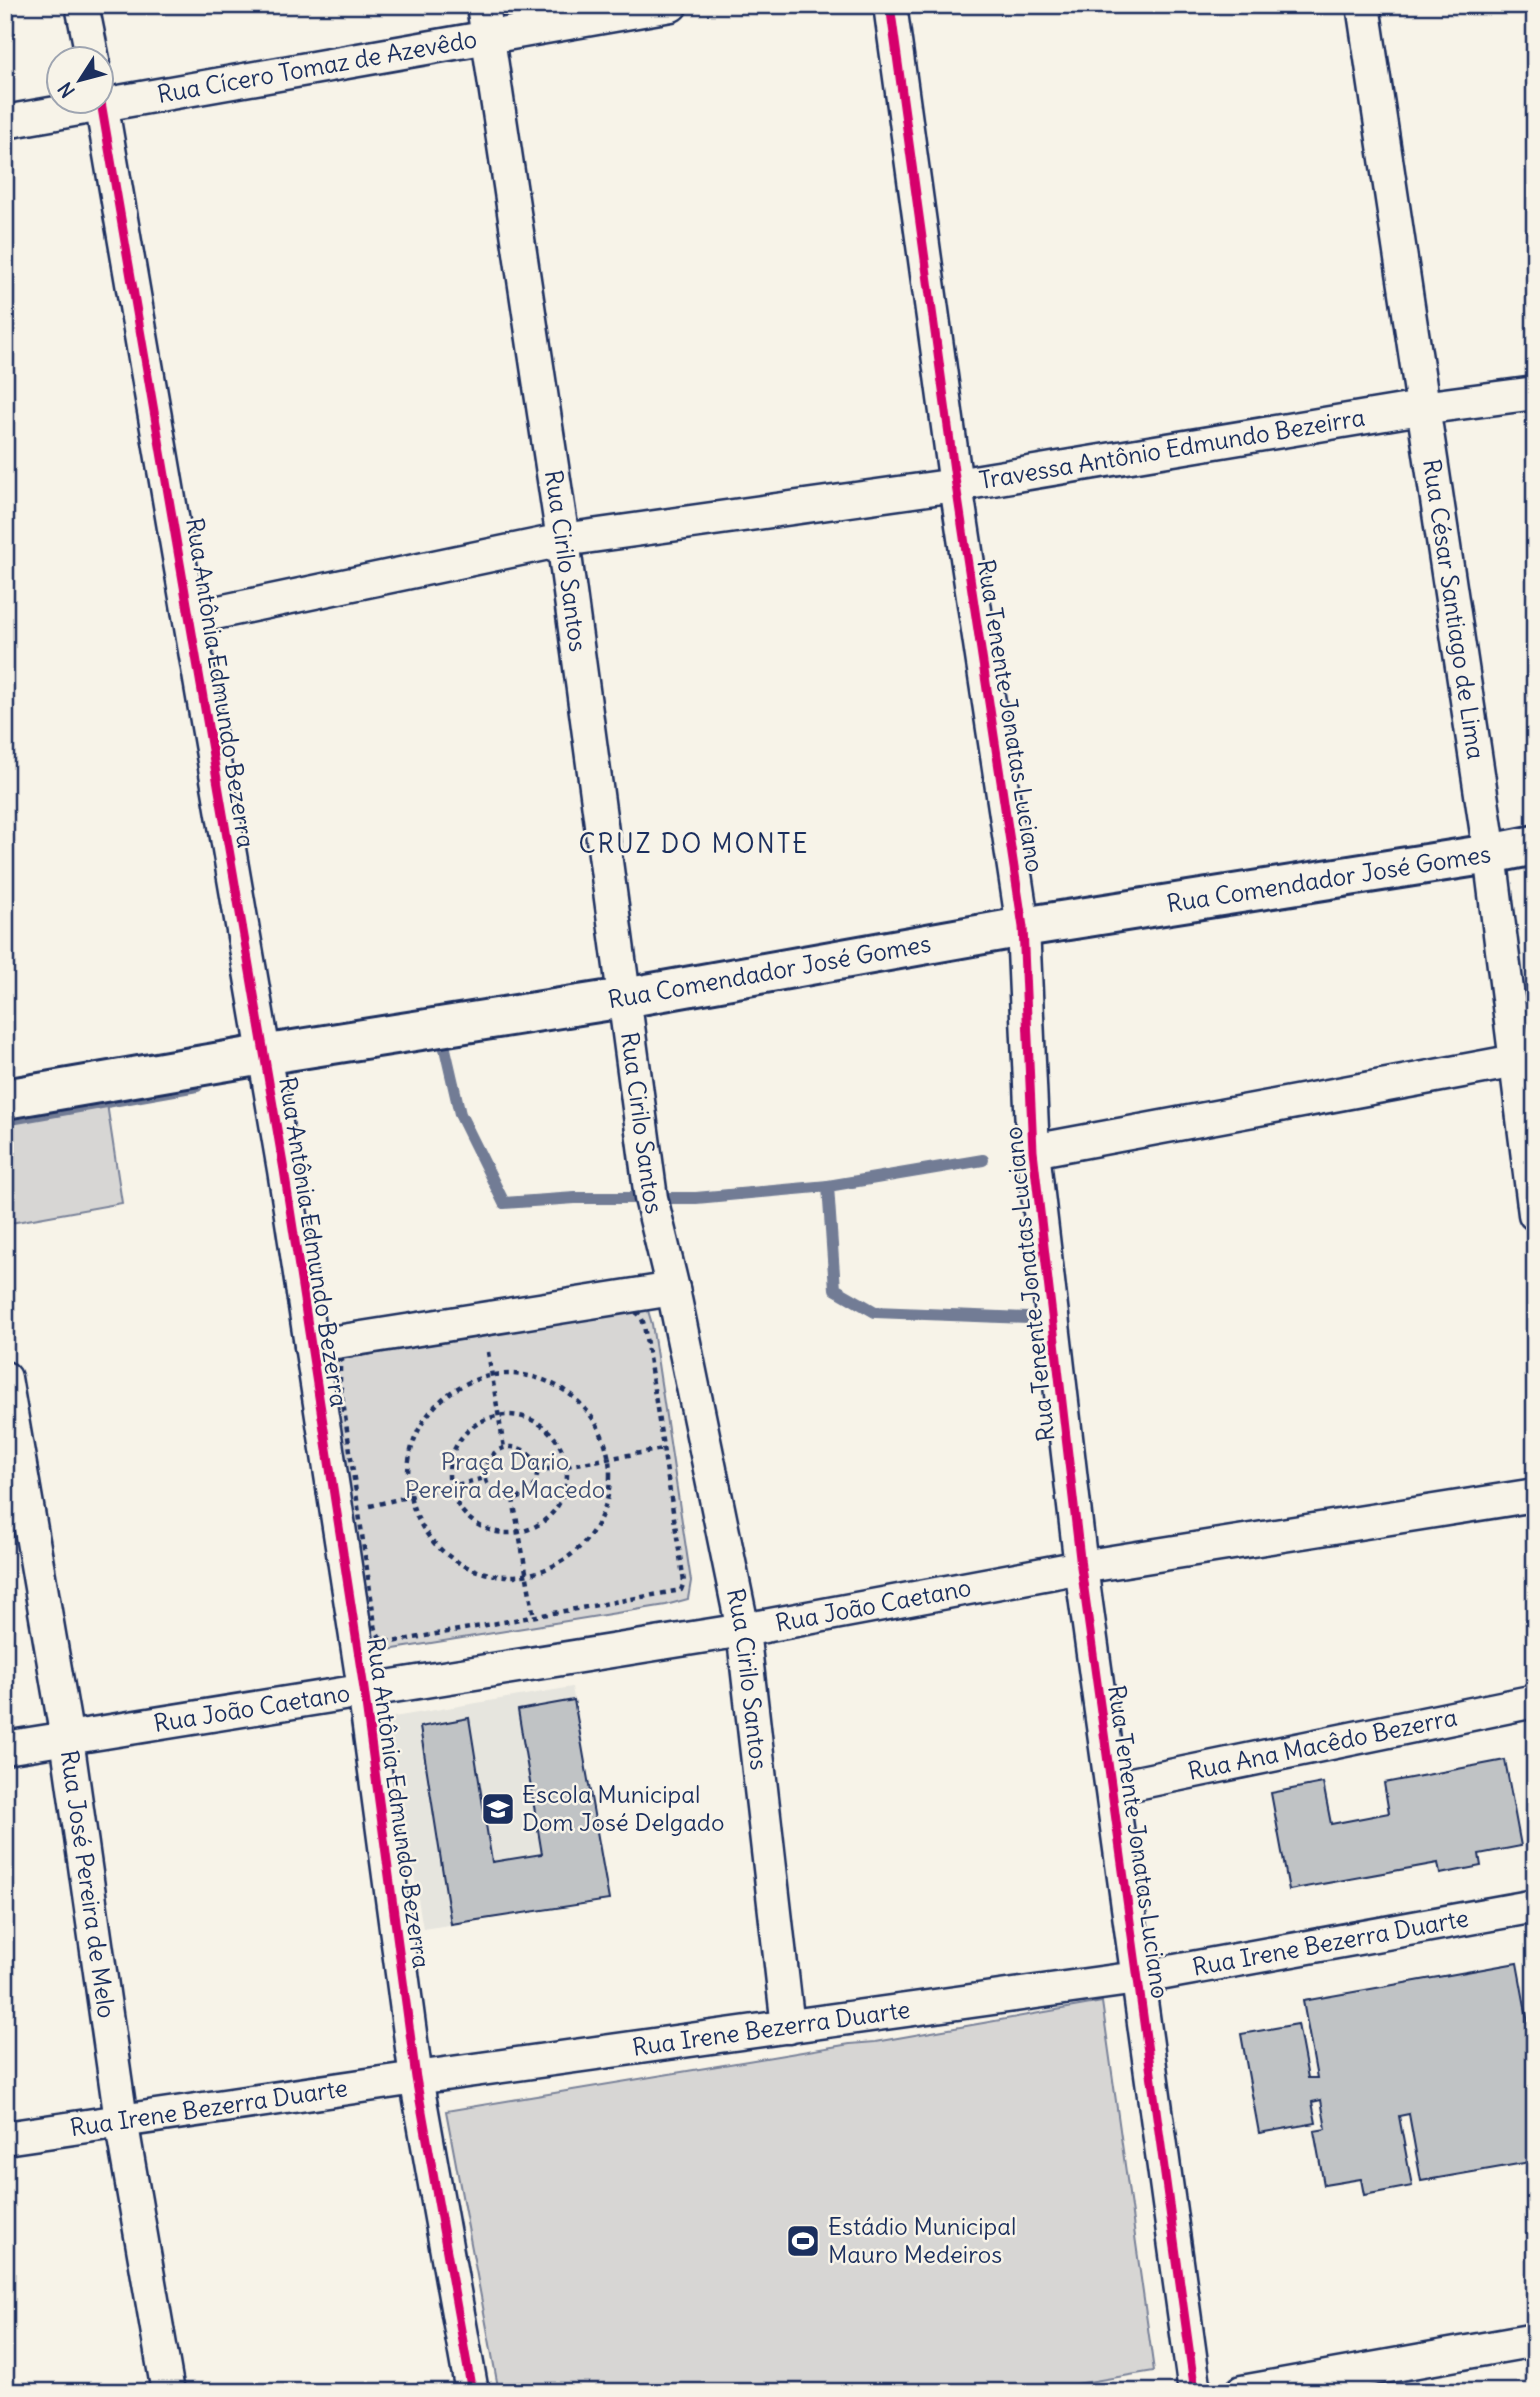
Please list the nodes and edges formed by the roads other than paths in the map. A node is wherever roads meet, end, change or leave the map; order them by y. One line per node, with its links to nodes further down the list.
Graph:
1 (82, 5): 7 (street)
2 (483, 5): 6 (street, Rua Cirilo Santos)
3 (671, 5): 6 (street, Rua Cícero Tomaz de Azevêdo)
4 (890, 5): 14 (street, Rua Tenente Jonatas Luciano)
5 (1363, 5): 13 (street, Rua César Santiago de Lima)
6 (489, 38): 8 (street, Rua Cícero Tomaz de Azevêdo); 15 (street, Rua Cirilo Santos)
7 (90, 46)
8 (116, 100)
9 (46, 114): 11 (street, Rua Cícero Tomaz de Azevêdo)
10 (103, 116): 16 (street, Rua Antônia Edmundo Bezerra)
11 (5, 122)
12 (1535, 393): 13 (street, Travessa Antônio Edmundo Bezeirra)
13 (1422, 408): 14 (street, Travessa Antônio Edmundo Bezeirra); 18 (street, Rua César Santiago de Lima)
14 (956, 485): 15 (street, Travessa Antônio Edmundo Bezeirra); 19 (street, Rua Tenente Jonatas Luciano)
15 (563, 540): 16 (street, Travessa Antônio Edmundo Bezeirra); 20 (street, Rua Cirilo Santos)
16 (191, 618): 21 (street, Rua Antônia Edmundo Bezerra)
17 (1535, 845): 18 (street, Rua Comendador José Gomes)
18 (1490, 854): 19 (street, Rua Comendador José Gomes); 22 (street, Rua César Santiago de Lima)
19 (1023, 927): 20 (street, Rua Comendador José Gomes); 24 (street, Rua Tenente Jonatas Luciano)
20 (624, 998): 21 (street, Rua Comendador José Gomes); 26 (street, Rua Cirilo Santos)
21 (262, 1055): 23 (street, Rua Comendador José Gomes); 27 (street, Rua Antônia Edmundo Bezerra)
22 (1516, 1061): 24 (street); 25 (street, Rua César Santiago de Lima)
23 (5, 1099)
24 (1033, 1151): 30 (street, Rua Tenente Jonatas Luciano)
25 (1535, 1214)
26 (673, 1289): 27 (street); 31 (street, Rua Cirilo Santos)
27 (311, 1346): 32 (street, Rua Antônia Edmundo Bezerra)
28 (5, 1378): 34 (street, Rua José Pereira de Melo)
29 (1535, 1495): 30 (street, Rua João Caetano)
30 (1082, 1567): 31 (street, Rua João Caetano); 36 (street, Rua Tenente Jonatas Luciano)
31 (743, 1630): 32 (street, Rua João Caetano); 39 (street, Rua Cirilo Santos)
32 (364, 1689): 34 (street, Rua João Caetano); 40 (street, Rua Antônia Edmundo Bezerra)
33 (1535, 1701): 36 (street, Rua Ana Macêdo Bezerra)
34 (67, 1739): 35 (street, Rua João Caetano); 41 (street, Rua José Pereira de Melo)
35 (5, 1748)
36 (1111, 1788): 38 (street, Rua Tenente Jonatas Luciano)
37 (1535, 1906): 38 (street, Rua Irene Bezerra Duarte)
38 (1137, 1978): 39 (street, Rua Irene Bezerra Duarte); 46 (street, Rua Tenente Jonatas Luciano)
39 (788, 2027): 40 (street, Rua Irene Bezerra Duarte)
40 (416, 2078): 41 (street, Rua Irene Bezerra Duarte); 45 (street, Rua Antônia Edmundo Bezerra)
41 (121, 2120): 42 (street, Rua Irene Bezerra Duarte); 44 (street, Rua José Pereira de Melo)
42 (5, 2138)
43 (1535, 2340): 47 (street)
44 (168, 2392)
45 (472, 2392)
46 (1195, 2392)
47 (1242, 2392)

